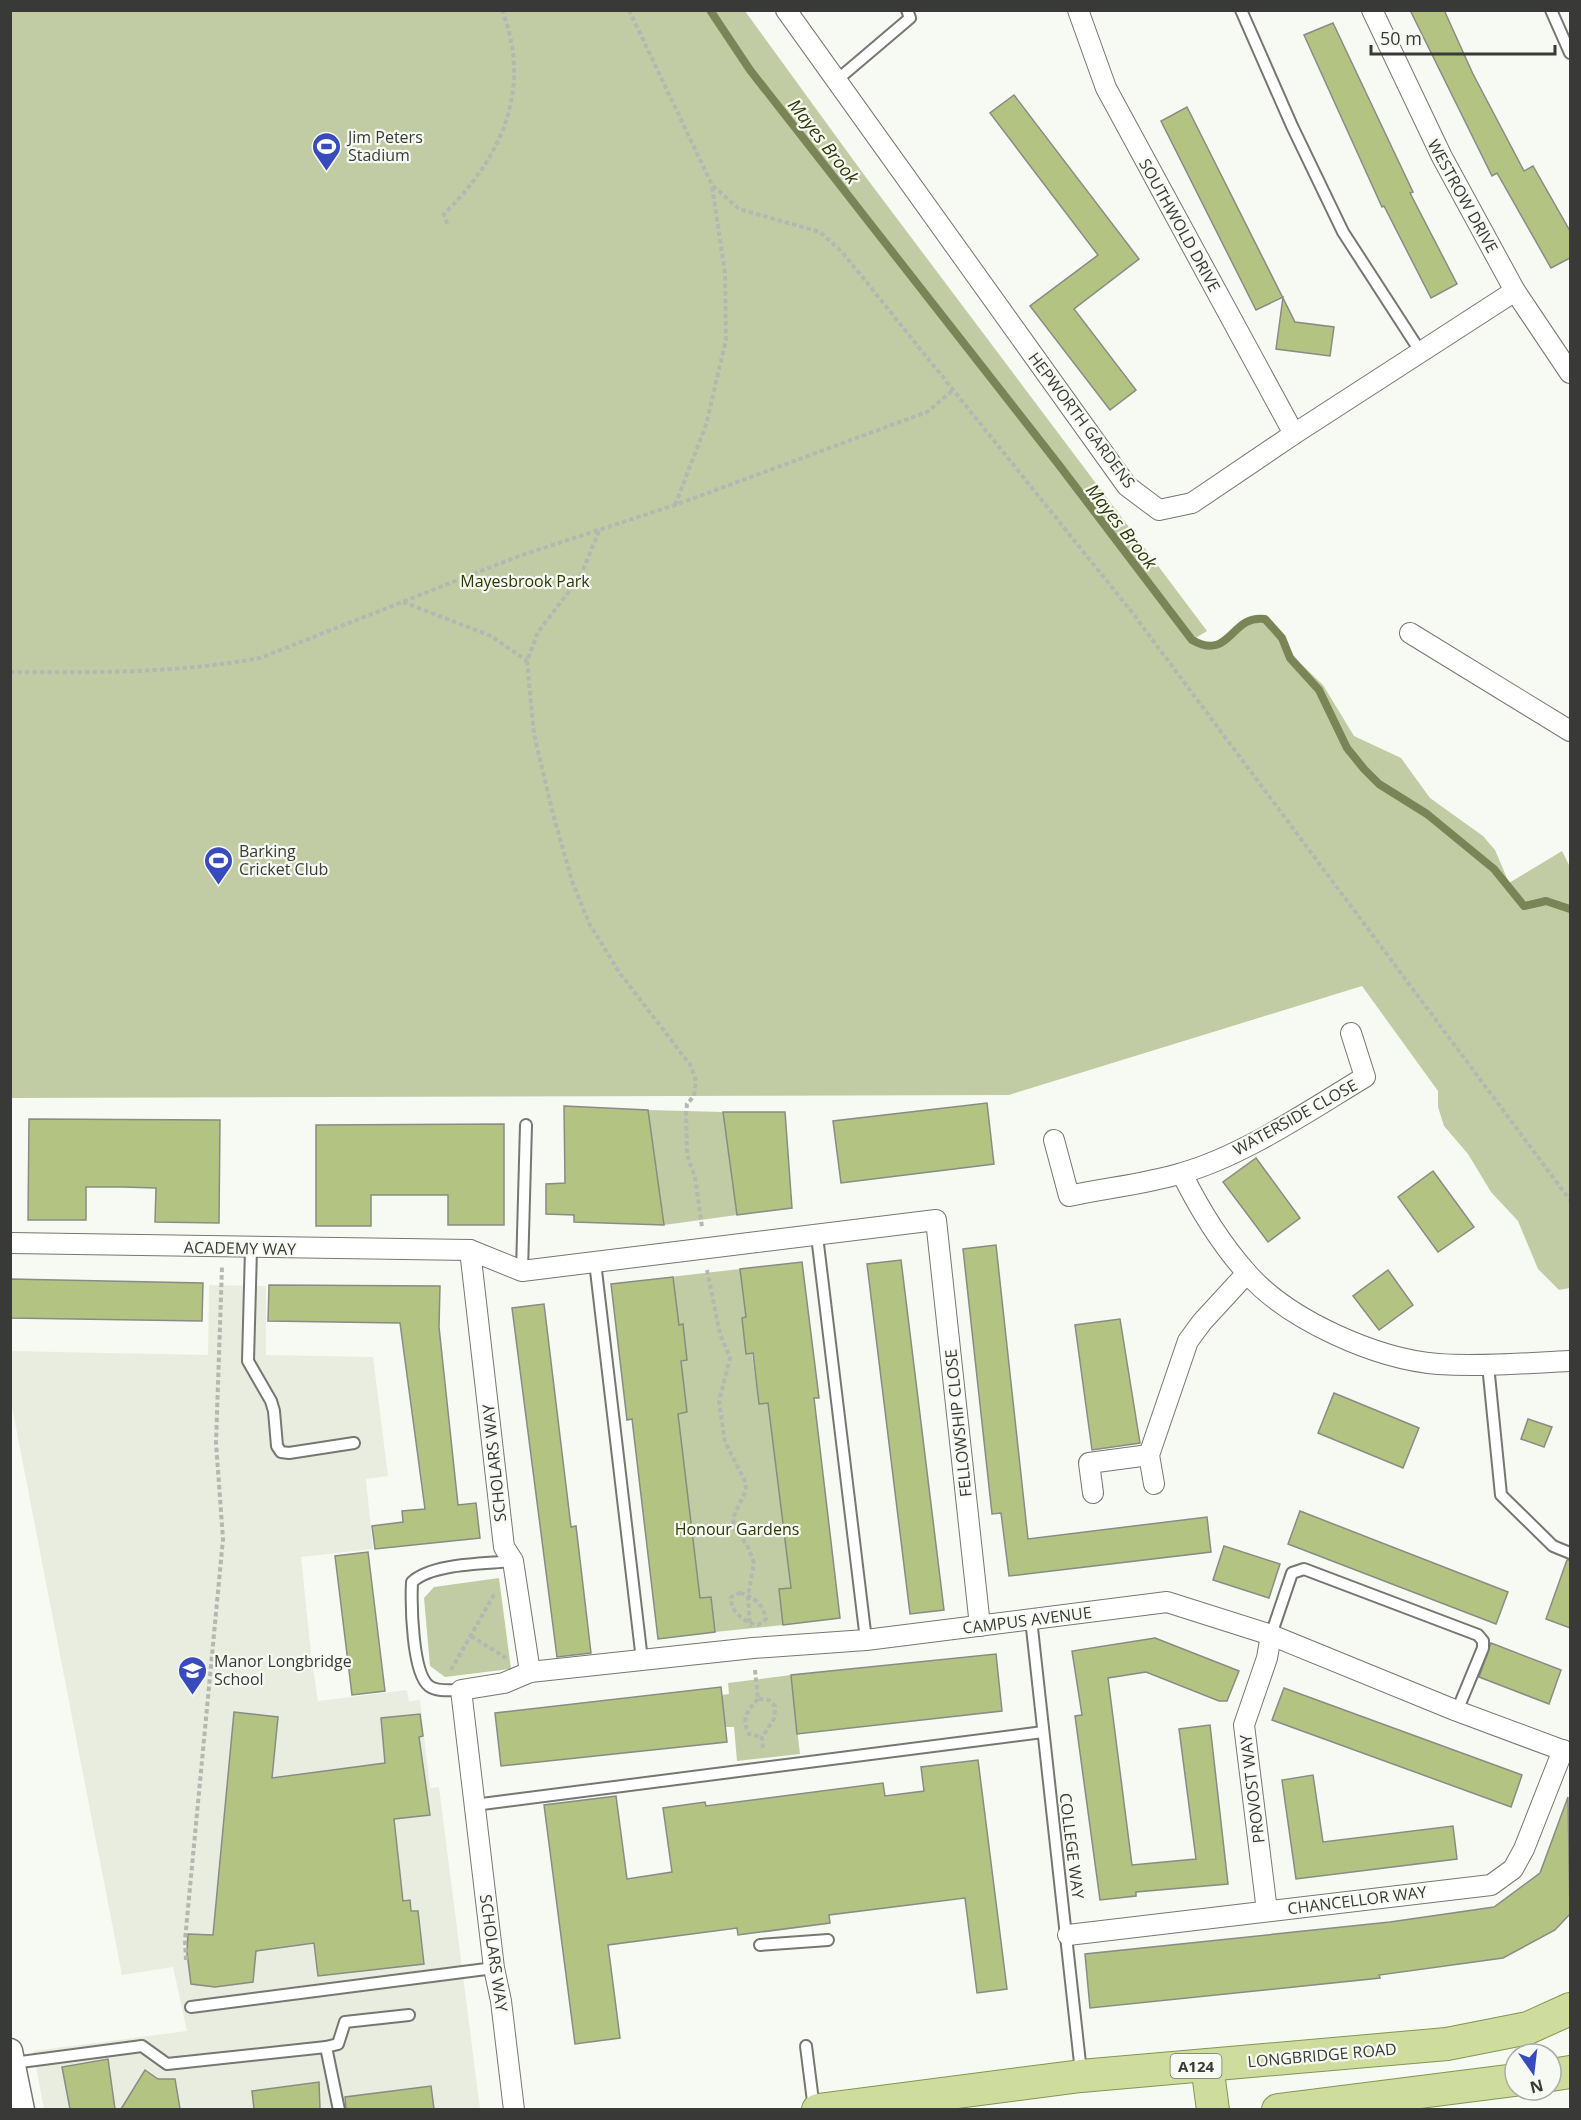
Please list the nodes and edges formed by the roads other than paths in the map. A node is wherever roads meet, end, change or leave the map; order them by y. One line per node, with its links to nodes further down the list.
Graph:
1 (786, 10): 8 (street, HEPWORTH GARDENS)
2 (907, 10): 8 (lane)
3 (1078, 10): 12 (street, SOUTHWOLD DRIVE)
4 (1241, 10): 10 (lane)
5 (1372, 10): 9 (street, WESTROW DRIVE)
6 (1551, 10): 7 (lane)
7 (1570, 53)
8 (837, 80): 12 (street, HEPWORTH GARDENS)
9 (1515, 291): 10 (street, HEPWORTH GARDENS); 11 (street, WESTROW DRIVE)
10 (1420, 351): 12 (street, HEPWORTH GARDENS)
11 (1570, 373)
12 (1294, 434)
13 (1410, 633): 14 (street)
14 (1570, 731)
15 (1351, 1033): 18 (street, WATERSIDE CLOSE)
16 (526, 1125): 24 (lane)
17 (1054, 1140): 18 (street, WATERSIDE CLOSE)
18 (1182, 1174): 25 (street)
19 (816, 1236): 23 (street); 35 (street, FELLOWSHIP CLOSE); 37 (lane)
20 (10, 1243): 21 (street, ACADEMY WAY)
21 (251, 1249): 22 (street, ACADEMY WAY); 28 (lane)
22 (470, 1250): 24 (street); 33 (street, SCHOLARS WAY)
23 (595, 1263): 24 (street); 38 (lane)
24 (522, 1271)
25 (1247, 1273): 27 (street); 29 (street)
26 (1570, 1361): 27 (street)
27 (1488, 1365): 32 (lane)
28 (354, 1443)
29 (1149, 1455): 30 (street); 31 (street)
30 (1154, 1484)
31 (1093, 1493)
32 (1570, 1553)
33 (513, 1561): 39 (street, SCHOLARS WAY); 40 (lane)
34 (1031, 1619): 35 (street, CAMPUS AVENUE); 36 (street, CAMPUS AVENUE); 42 (lane, COLLEGE WAY)
35 (980, 1626): 37 (street, CAMPUS AVENUE)
36 (1271, 1635): 41 (street, CAMPUS AVENUE); 41 (lane); 45 (street, PROVOST WAY)
37 (866, 1640): 38 (street, CAMPUS AVENUE)
38 (642, 1660): 39 (street, CAMPUS AVENUE)
39 (530, 1672): 40 (street, CAMPUS AVENUE)
40 (461, 1690): 44 (street, SCHOLARS WAY)
41 (1457, 1711): 43 (street, CAMPUS AVENUE)
42 (1042, 1732): 44 (lane); 46 (lane, COLLEGE WAY)
43 (1567, 1751): 45 (street, CHANCELLOR WAY)
44 (474, 1804): 49 (street, SCHOLARS WAY)
45 (1267, 1911): 46 (street, CHANCELLOR WAY)
46 (1068, 1935): 57 (lane, COLLEGE WAY)
47 (828, 1940): 48 (lane)
48 (760, 1946)
49 (494, 1968): 50 (lane); 61 (street, SCHOLARS WAY)
50 (191, 2007)
51 (1570, 2009): 56 (main road, LONGBRIDGE ROAD / A124)
52 (409, 2015): 54 (lane)
53 (806, 2046): 62 (lane)
54 (326, 2047): 55 (lane); 60 (lane)
55 (12, 2057): 59 (street)
56 (1207, 2065): 57 (main road, LONGBRIDGE ROAD / A124); 63 (main road)
57 (1081, 2076): 62 (main road, LONGBRIDGE ROAD / A124)
58 (1503, 2081): 64 (main road)
59 (22, 2109)
60 (339, 2109)
61 (514, 2109)
62 (816, 2109)
63 (1213, 2109)
64 (1278, 2109)

